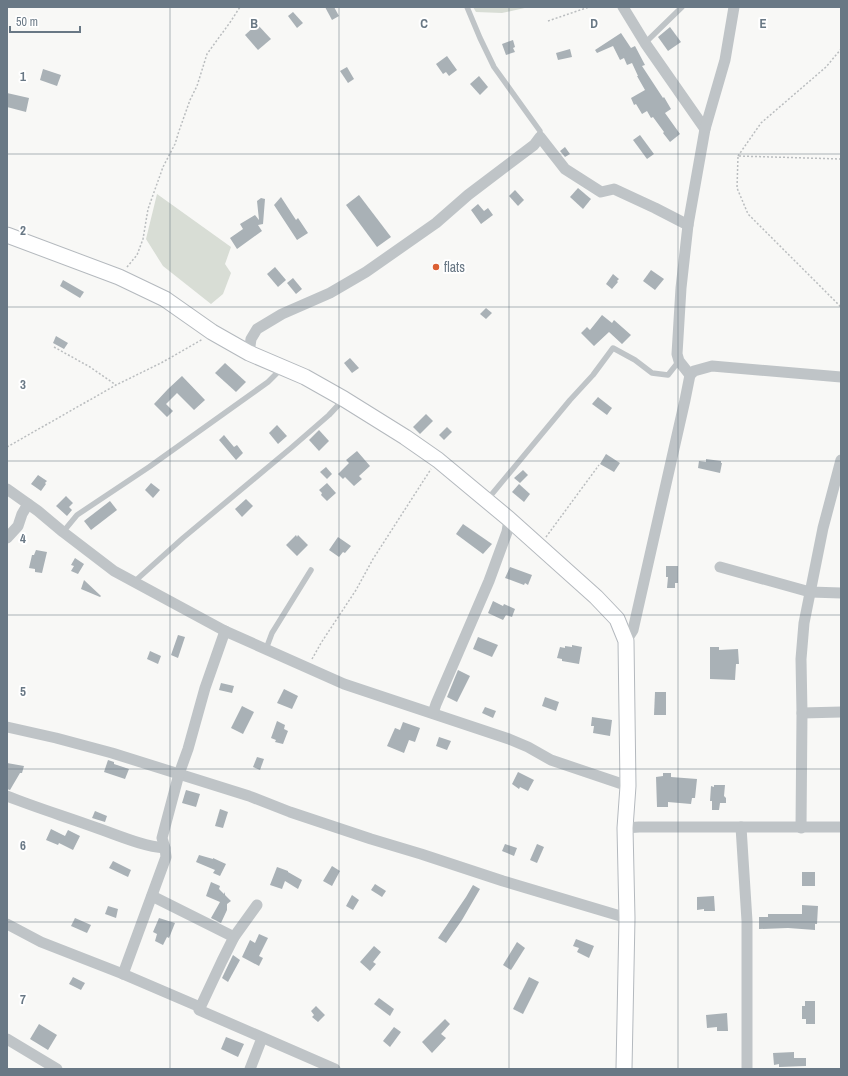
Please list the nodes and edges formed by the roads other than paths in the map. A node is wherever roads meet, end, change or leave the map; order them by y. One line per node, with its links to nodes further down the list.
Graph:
1 (467, 7): 7 (lane)
2 (623, 7): 5 (street)
3 (682, 7): 5 (lane)
4 (734, 7): 6 (street)
5 (645, 43): 6 (street)
6 (705, 129): 8 (street)
7 (540, 137): 8 (street); 10 (street)
8 (688, 225): 11 (street)
9 (7, 235): 10 (street)
10 (249, 353): 12 (street)
11 (679, 361): 13 (street); 18 (lane)
12 (283, 367): 15 (street); 21 (lane)
13 (690, 375): 14 (street); 29 (street)
14 (841, 377)
15 (344, 399): 18 (street); 25 (lane)
16 (841, 460): 26 (street)
17 (7, 489): 19 (street)
18 (487, 500): 20 (street)
19 (28, 504): 21 (street); 22 (street)
20 (510, 519): 29 (street); 32 (street)
21 (63, 532): 25 (street)
22 (7, 538)
23 (720, 567): 26 (street)
24 (311, 570): 30 (lane)
25 (134, 582): 28 (street)
26 (810, 592): 27 (street); 33 (street)
27 (841, 593)
28 (225, 631): 30 (street); 35 (street)
29 (626, 641): 36 (street)
30 (266, 649): 32 (street)
31 (841, 712): 33 (street)
32 (433, 713): 36 (street)
33 (802, 713): 41 (street)
34 (7, 727): 35 (street)
35 (179, 774): 42 (street); 45 (street)
36 (628, 786): 40 (street)
37 (7, 796): 42 (street)
38 (741, 827): 40 (street); 41 (street); 56 (street)
39 (841, 827): 41 (street)
40 (625, 828): 45 (street)
41 (801, 828)
42 (165, 848): 43 (street)
43 (152, 896): 47 (street); 48 (street)
44 (256, 905): 47 (street)
45 (627, 918): 55 (street)
46 (7, 924): 48 (street)
47 (234, 937): 49 (street)
48 (123, 974): 49 (street)
49 (200, 1008): 50 (street)
50 (262, 1038): 53 (street); 54 (street)
51 (7, 1039): 52 (street)
52 (57, 1069)
53 (250, 1069)
54 (335, 1069)
55 (624, 1069)
56 (747, 1069)

